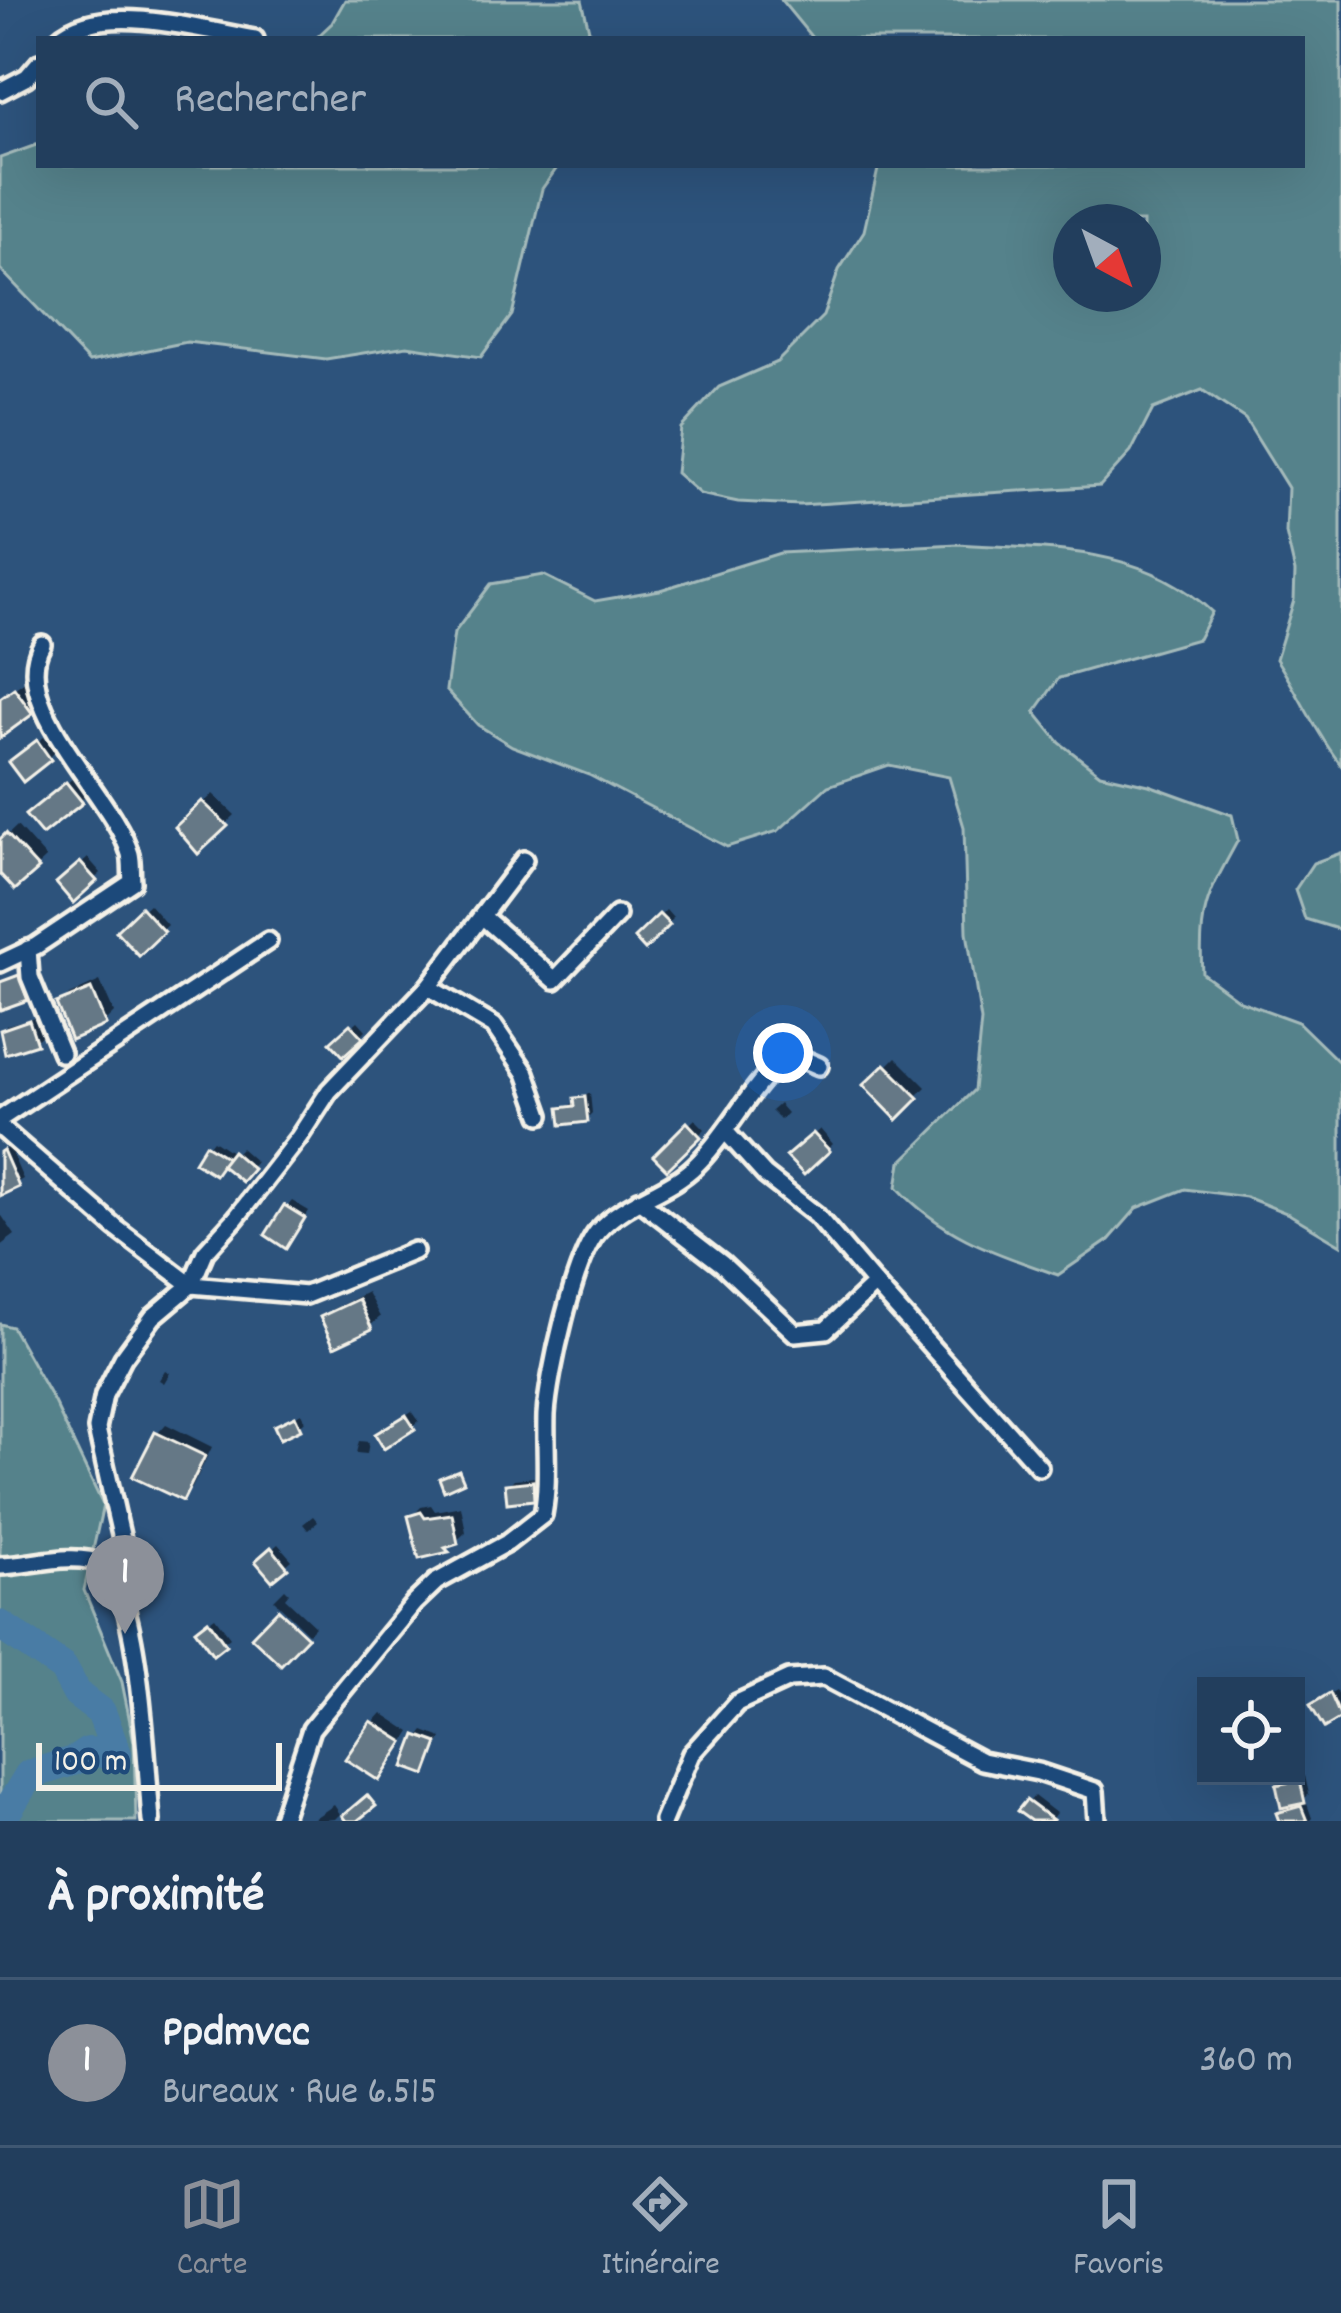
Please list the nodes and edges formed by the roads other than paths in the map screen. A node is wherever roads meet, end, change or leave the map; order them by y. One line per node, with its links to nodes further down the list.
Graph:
1 (63, 36): 2 (street)
2 (236, 36)
3 (36, 66): 4 (street)
4 (0, 91)
5 (42, 644): 10 (street)
6 (524, 860): 8 (street)
7 (617, 915): 8 (street)
8 (482, 916): 12 (street)
9 (268, 941): 16 (street)
10 (28, 950): 11 (street); 13 (street)
11 (0, 963)
12 (428, 987): 15 (street); 21 (street)
13 (61, 1053)
14 (818, 1066): 17 (street)
15 (542, 1115)
16 (0, 1123): 21 (street)
17 (724, 1131): 18 (street); 20 (street)
18 (639, 1200): 20 (street); 26 (street)
19 (414, 1251): 21 (street)
20 (875, 1284): 22 (street)
21 (191, 1285): 24 (street)
22 (1039, 1466)
23 (0, 1566): 24 (street)
24 (115, 1574): 25 (street)
25 (151, 1821)
26 (281, 1821)
27 (663, 1821): 28 (street)
28 (1097, 1821)

